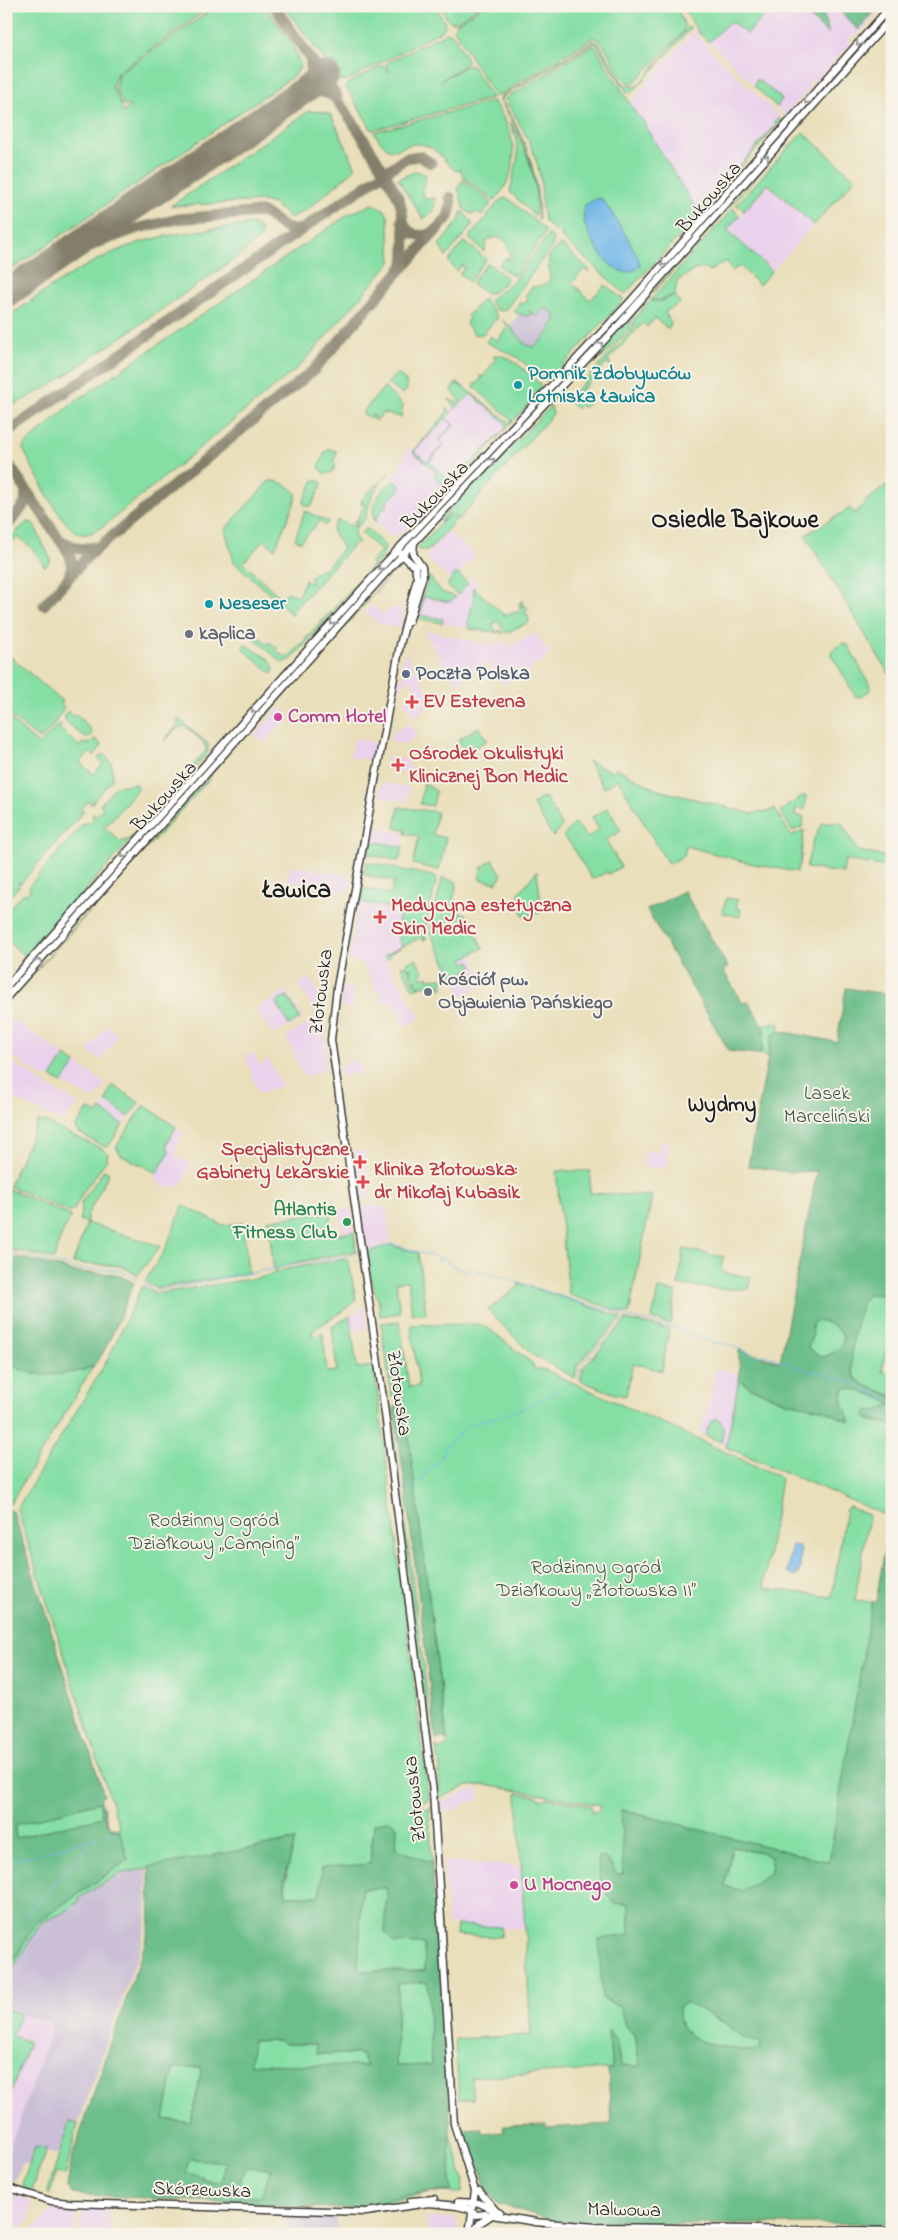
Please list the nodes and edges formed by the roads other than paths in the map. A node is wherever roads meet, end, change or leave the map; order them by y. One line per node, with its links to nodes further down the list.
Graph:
1 (891, 6): 4 (street, Bukowska, one-way to 4)
2 (892, 17): 3 (street, Bukowska, one-way to 2)
3 (415, 542): 4 (street, Bukowska); 5 (street, Złotowska)
4 (401, 550): 5 (street); 6 (street, Bukowska); 7 (street, Bukowska, one-way to 7)
5 (415, 562): 6 (street); 10 (street, Złotowska)
6 (392, 566): 8 (street, Bukowska, one-way to 6)
7 (6, 987)
8 (6, 998)
9 (6, 2187): 12 (street, Skórzewska)
10 (477, 2190): 11 (street, Złotowska); 12 (street); 13 (street, Złotowska); 15 (street)
11 (474, 2204): 12 (street, Skórzewska); 13 (street, Skórzewska); 16 (street, Złotowska)
12 (463, 2205): 16 (street)
13 (483, 2206): 14 (street); 15 (street, Malwowa)
14 (481, 2214): 15 (street, Malwowa); 16 (street, Malwowa); 18 (street)
15 (494, 2214): 17 (street, Malwowa); 18 (street)
16 (472, 2217): 18 (street, Złotowska)
17 (892, 2231)
18 (471, 2234)

